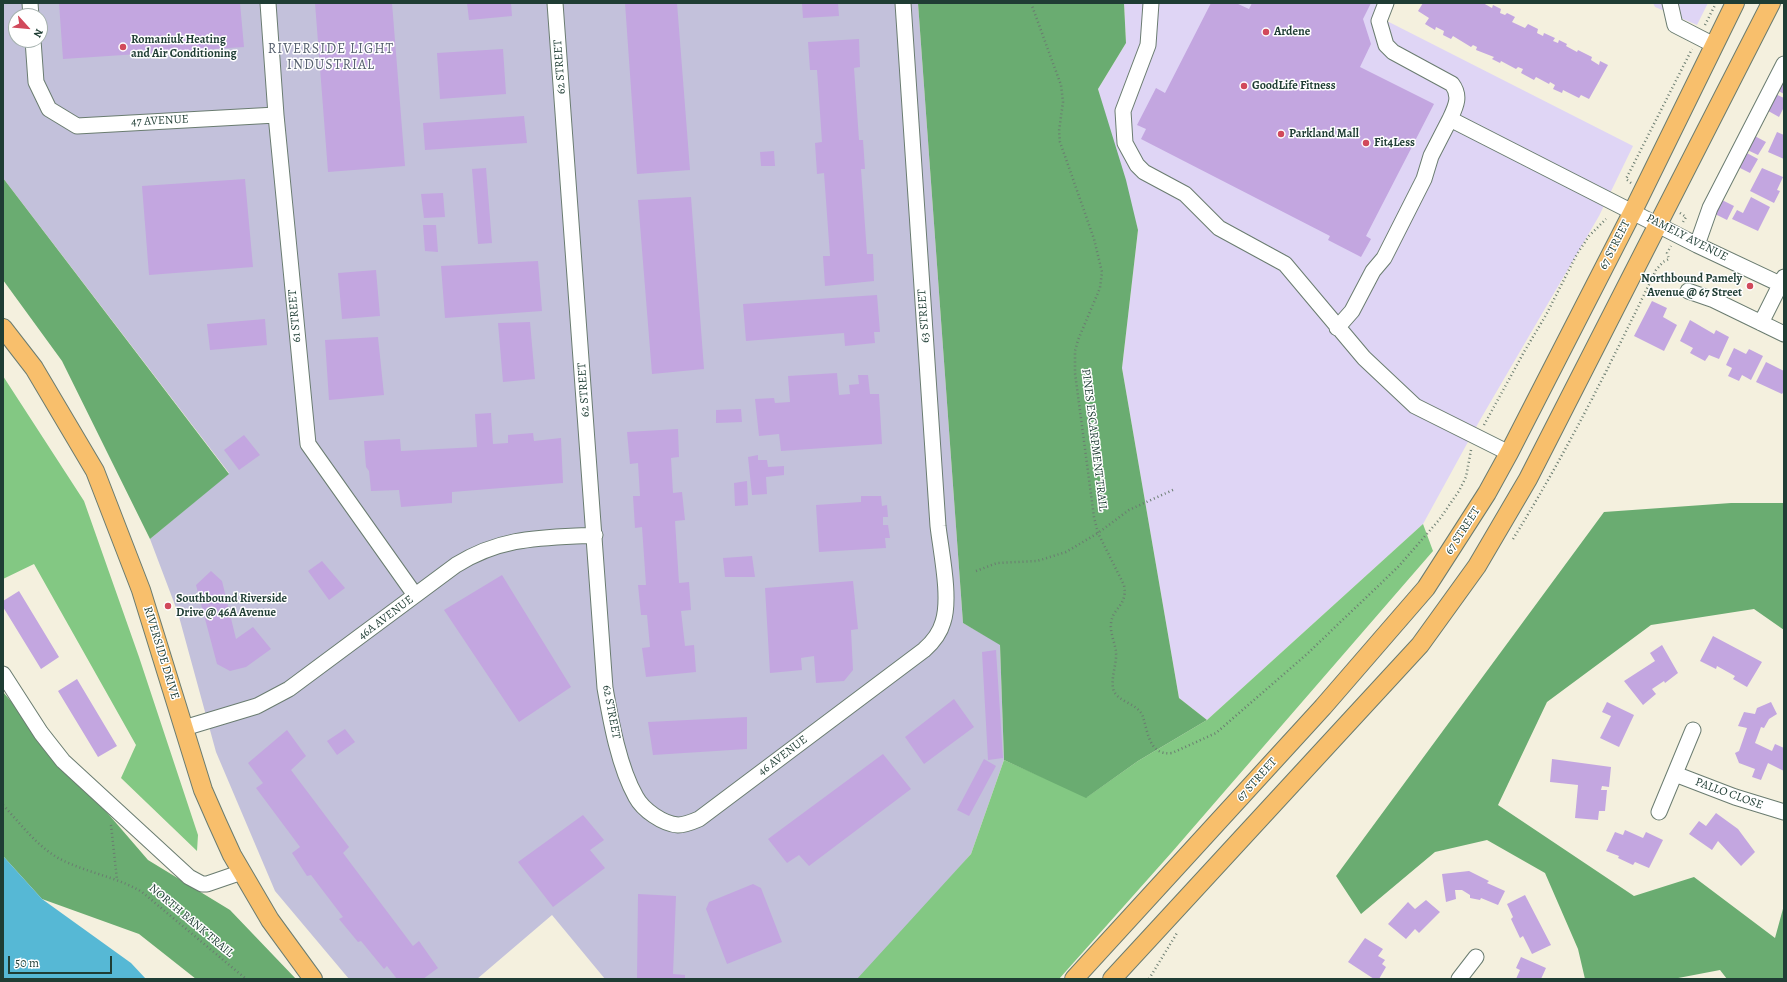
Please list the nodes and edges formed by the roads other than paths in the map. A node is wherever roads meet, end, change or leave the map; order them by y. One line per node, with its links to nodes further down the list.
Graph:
1 (268, 3): 12 (street, 61 STREET)
2 (555, 3): 24 (street, 62 STREET)
3 (903, 3): 26 (street, 63 STREET)
4 (1151, 3): 21 (street)
5 (1386, 3): 13 (street)
6 (1670, 3): 9 (street)
7 (1735, 3): 9 (main road, 67 STREET)
8 (1771, 4): 15 (main road)
9 (1706, 41): 14 (main road, 67 STREET)
10 (34, 48): 12 (street, 47 AVENUE)
11 (1784, 64): 16 (street)
12 (276, 115): 25 (street, 61 STREET)
13 (1450, 119): 14 (street, PAMELY AVENUE); 21 (street)
14 (1633, 211): 15 (street, PAMELY AVENUE); 23 (main road, 67 STREET)
15 (1658, 223): 16 (street, PAMELY AVENUE); 38 (main road)
16 (1697, 245): 17 (street, PAMELY AVENUE)
17 (1783, 282): 19 (street)
18 (1688, 291): 19 (street)
19 (1761, 323): 22 (street)
20 (3, 328): 28 (main road, RIVERSIDE DRIVE)
21 (1337, 328): 23 (street)
22 (1784, 334)
23 (1509, 453): 37 (main road, 67 STREET)
24 (595, 535): 25 (street, 46A AVENUE); 30 (street, 62 STREET)
25 (415, 595): 28 (street, 46A AVENUE)
26 (941, 629): 30 (street, 46 AVENUE)
27 (3, 674): 34 (street)
28 (184, 728): 34 (main road, RIVERSIDE DRIVE)
29 (1693, 730): 31 (street)
30 (627, 774)
31 (1675, 774): 32 (street); 33 (street, PALLO CLOSE)
32 (1659, 812)
33 (1784, 812)
34 (242, 872): 36 (main road, RIVERSIDE DRIVE)
35 (1476, 957): 39 (street)
36 (313, 979)
37 (1074, 979)
38 (1112, 979)
39 (1459, 979)

